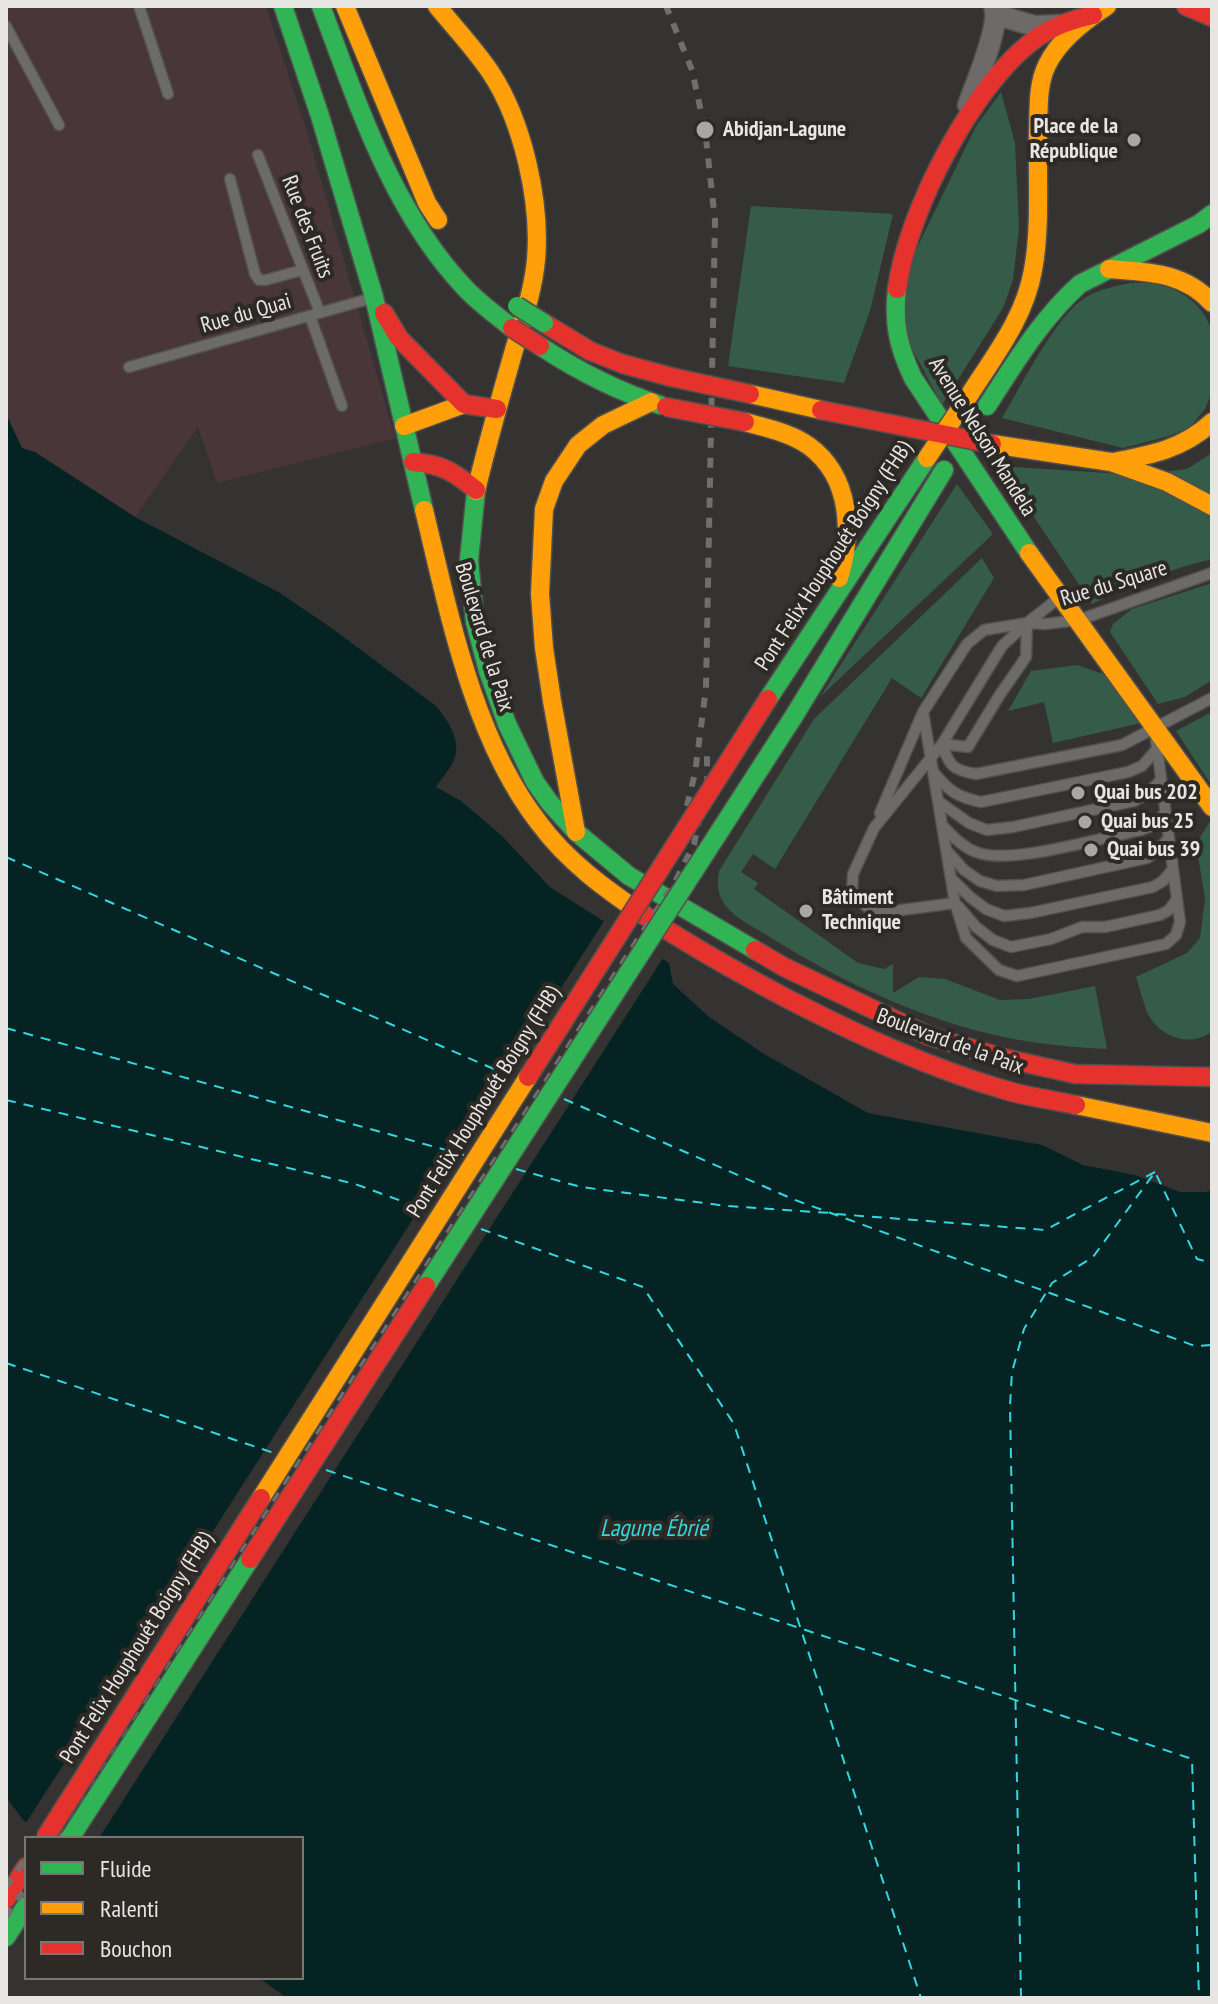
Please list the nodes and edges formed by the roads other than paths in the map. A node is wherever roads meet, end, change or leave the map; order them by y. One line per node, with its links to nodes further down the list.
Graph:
1 (139, 6): 14 (lane)
2 (283, 6): 23 (main road, Boulevard de la Paix)
3 (321, 6): 29 (main road, bridge)
4 (345, 6): 20 (main road)
5 (437, 6): 31 (main road, Boulevard de la Paix)
6 (1186, 6): 9 (main road)
7 (996, 10): 10 (street); 16 (street)
8 (1100, 10): 10 (main road, Avenue Nelson Mandela); 12 (main road)
9 (1212, 17)
10 (1059, 25): 16 (main road, Avenue Nelson Mandela)
11 (6, 26): 15 (lane)
12 (1059, 49): 13 (street); 40 (main road, Pont Felix Houphouét Boigny (FHB), bridge)
13 (1067, 71)
14 (168, 94)
15 (59, 125)
16 (958, 132): 39 (main road, Avenue Nelson Mandela)
17 (258, 155): 22 (lane, Rue des Fruits)
18 (230, 179): 22 (lane)
19 (1212, 214): 21 (main road)
20 (447, 234)
21 (1109, 269): 25 (main road); 66 (main road, Pont Felix Houphouét Boigny (FHB), bridge)
22 (302, 270): 26 (lane, Rue des Fruits)
23 (374, 297): 26 (lane, Rue du Quai); 28 (main road); 33 (main road, Boulevard de la Paix)
24 (512, 302): 35 (main road, bridge)
25 (1212, 303)
26 (315, 314): 27 (lane, Rue du Quai); 30 (lane, Rue des Fruits)
27 (129, 367)
28 (464, 404): 31 (main road); 33 (main road)
29 (658, 405): 40 (main road, bridge); 56 (main road)
30 (342, 406)
31 (497, 409): 36 (main road, Boulevard de la Paix)
32 (1212, 422): 35 (main road)
33 (404, 426): 34 (main road, Boulevard de la Paix)
34 (413, 462): 36 (main road); 64 (main road, Boulevard de la Paix)
35 (1111, 462): 37 (main road)
36 (476, 490): 56 (main road, Boulevard de la Paix)
37 (1212, 506)
38 (1212, 573): 41 (lane, Rue du Square)
39 (1061, 596): 41 (main road, Avenue Nelson Mandela); 42 (lane)
40 (831, 603): 65 (main road, Pont Felix Houphouét Boigny (FHB), bridge)
41 (1079, 620): 42 (lane, Rue du Square); 45 (main road, Avenue Nelson Mandela)
42 (1027, 623): 44 (lane, Rue du Square); 46 (lane); 46 (lane)
43 (1212, 698): 45 (lane)
44 (923, 712): 48 (lane); 55 (lane, Rue du Square)
45 (1156, 727): 46 (lane); 47 (lane); 52 (main road, Avenue Nelson Mandela)
46 (942, 744): 48 (lane); 49 (lane)
47 (1157, 749): 49 (lane); 50 (lane)
48 (931, 756): 49 (lane); 55 (lane)
49 (933, 772): 51 (lane)
50 (1161, 780): 51 (lane); 53 (lane)
51 (938, 801): 54 (lane)
52 (1212, 807)
53 (1165, 813): 54 (lane); 57 (lane)
54 (942, 824): 58 (lane)
55 (874, 828): 62 (lane)
56 (576, 832): 63 (main road, Boulevard de la Paix)
57 (1169, 838): 58 (lane); 59 (lane)
58 (946, 849): 60 (lane)
59 (1173, 869): 60 (lane); 61 (lane)
60 (951, 878): 62 (lane)
61 (1177, 899): 62 (lane); 62 (lane)
62 (955, 903)
63 (1212, 1077)
64 (1212, 1133)
65 (46, 1836)
66 (71, 1836)
67 (24, 1870): 68 (main road)
68 (6, 1899)
69 (24, 1909): 70 (main road)
70 (6, 1937)

